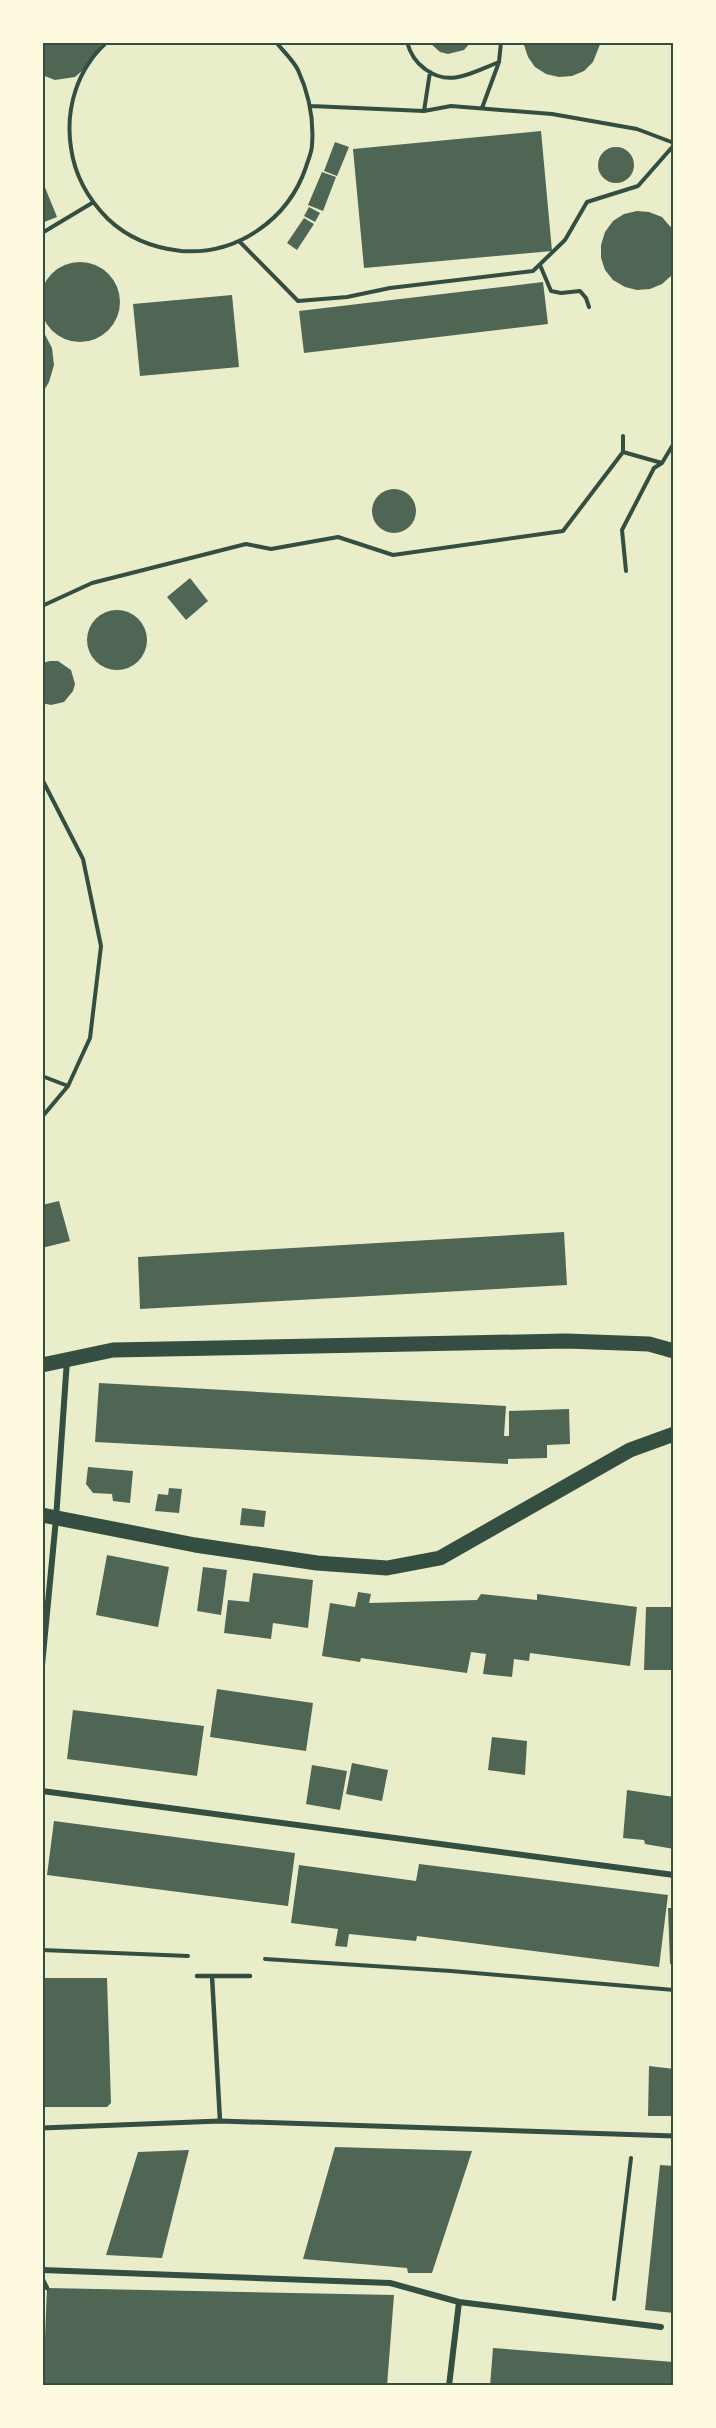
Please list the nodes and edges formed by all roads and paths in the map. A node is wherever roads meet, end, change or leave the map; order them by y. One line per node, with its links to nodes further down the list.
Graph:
1 (107, 42): 11 (path)
2 (276, 42): 7 (path)
3 (407, 42): 6 (path)
4 (501, 42): 5 (path)
5 (499, 62): 6 (path); 8 (path)
6 (430, 72): 9 (path)
7 (311, 106): 9 (path); 13 (path)
8 (482, 108): 9 (path); 10 (path)
9 (424, 111)
10 (674, 144): 14 (path)
11 (92, 203): 12 (path); 13 (path)
12 (42, 233)
13 (240, 242): 14 (path)
14 (540, 265): 15 (path)
15 (589, 307)
16 (622, 436): 18 (path)
17 (674, 443): 19 (path)
18 (623, 452): 19 (path); 21 (path)
19 (662, 463): 20 (path)
20 (626, 570)
21 (42, 606)
22 (42, 779): 24 (path)
23 (42, 1076): 24 (path)
24 (69, 1086): 25 (path)
25 (42, 1117)
26 (674, 1351): 27 (main road)
27 (67, 1360): 28 (main road); 30 (street)
28 (42, 1365)
29 (674, 1434): 30 (main road)
30 (49, 1517): 31 (street)
31 (42, 1665)
32 (42, 1791): 33 (street)
33 (674, 1875)
34 (42, 1950): 35 (path)
35 (192, 1956)
36 (262, 1959): 40 (path)
37 (197, 1976): 38 (lane)
38 (212, 1976): 39 (lane); 41 (lane)
39 (250, 1976)
40 (674, 1990)
41 (220, 2121): 42 (street); 43 (street)
42 (42, 2128)
43 (633, 2135): 44 (street); 49 (path)
44 (674, 2136)
45 (42, 2270): 48 (street)
46 (42, 2278): 47 (lane)
47 (47, 2288)
48 (459, 2302): 49 (street); 51 (street)
49 (611, 2321): 50 (street)
50 (661, 2327)
51 (449, 2386)

